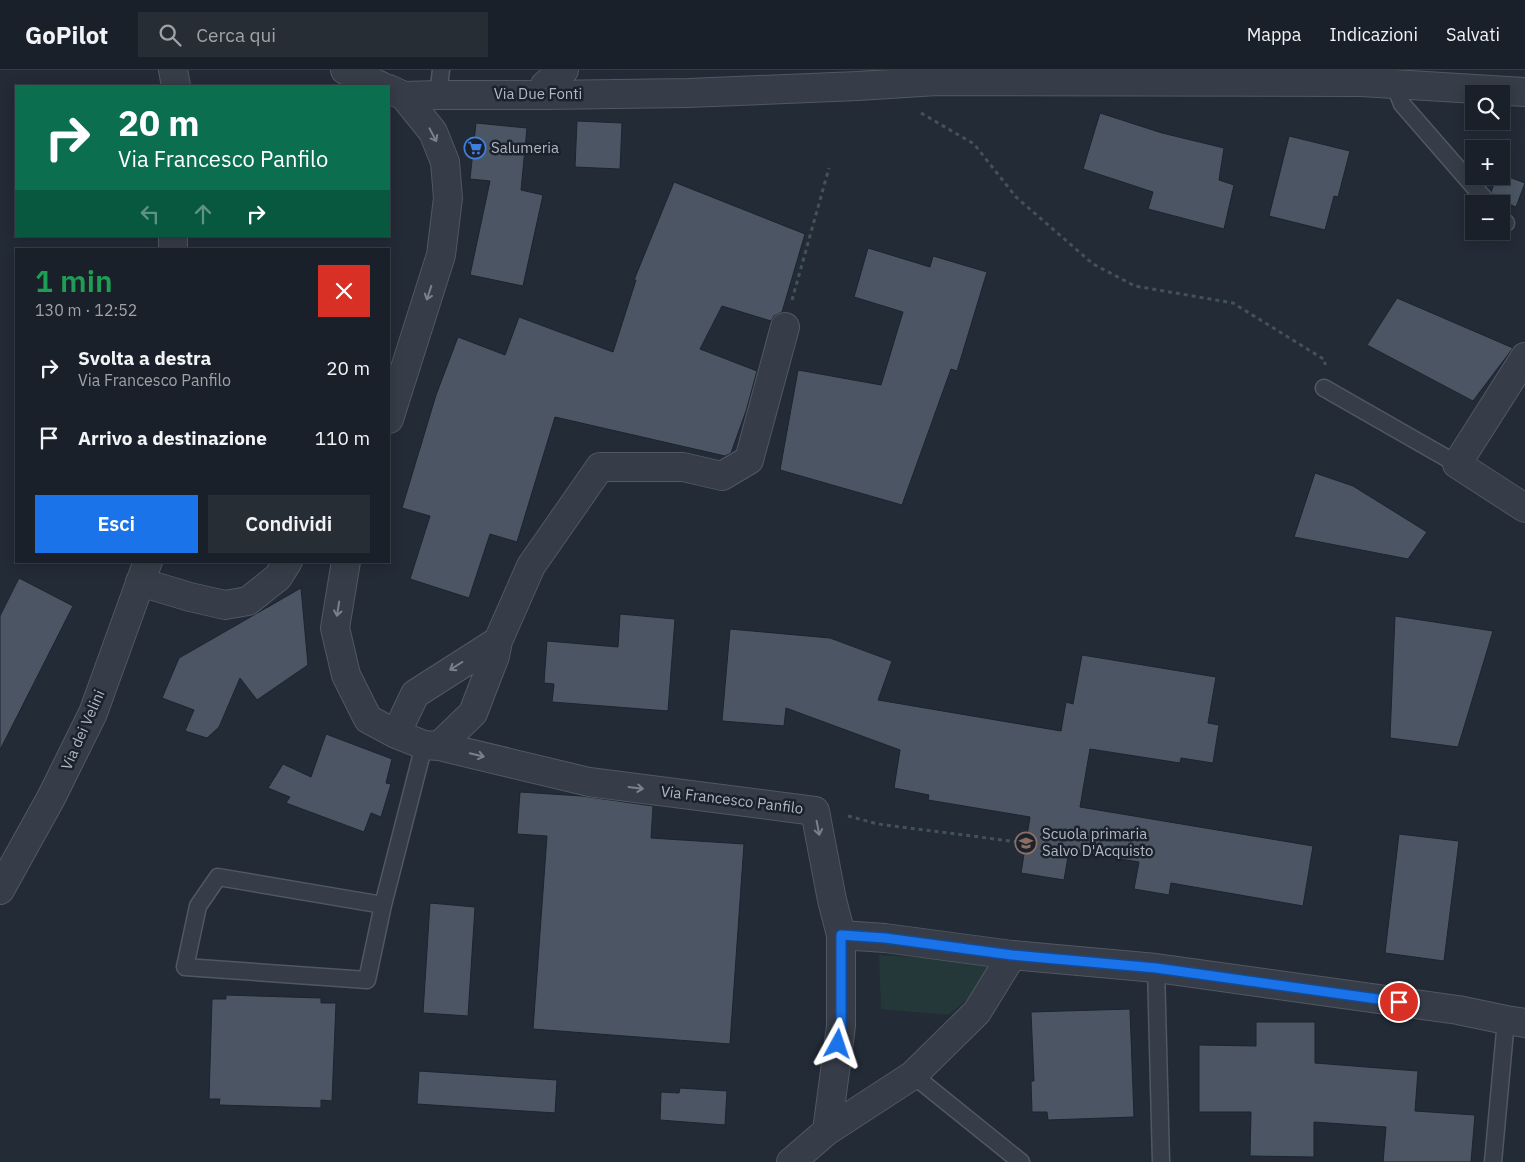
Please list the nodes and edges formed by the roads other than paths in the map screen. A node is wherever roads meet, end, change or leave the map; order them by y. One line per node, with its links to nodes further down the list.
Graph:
1 (345, 70): 8 (street, Via Due Fonti)
2 (564, 70): 11 (street, Via Due Fonti)
3 (937, 75): 4 (street, Via Due Fonti); 6 (street, Via Due Fonti)
4 (1252, 76): 5 (street, Via Due Fonti)
5 (1396, 77): 10 (street, Via Due Fonti); 12 (lane)
6 (695, 81): 11 (street, Via Due Fonti)
7 (440, 82): 9 (street, Via Due Fonti); 11 (street, Via Due Fonti)
8 (378, 85)
9 (391, 91): 16 (street, one-way to 16)
10 (1525, 92)
11 (545, 95)
12 (1481, 195)
13 (785, 327): 22 (street)
14 (1525, 357): 17 (street)
15 (1324, 388): 17 (lane)
16 (390, 414)
17 (1457, 464): 18 (street)
18 (1525, 508)
19 (287, 563): 21 (street)
20 (346, 563): 23 (street, Via Francesco Panfilo, one-way to 23)
21 (144, 572): 25 (street, Via dei Velini)
22 (498, 641): 23 (street, one-way to 23); 24 (street)
23 (396, 734): 24 (street, Via Francesco Panfilo)
24 (432, 746): 26 (lane); 27 (street, Via Francesco Panfilo, one-way to 27)
25 (0, 890)
26 (383, 905): 26 (lane)
27 (841, 935): 28 (street); 32 (street, Via Francesco Panfilo)
28 (1012, 955): 29 (street); 31 (street)
29 (1156, 968): 30 (street); 35 (lane)
30 (1515, 1021): 36 (lane)
31 (913, 1075): 32 (street); 34 (lane)
32 (827, 1131): 33 (street)
33 (791, 1162)
34 (1021, 1162)
35 (1161, 1162)
36 (1492, 1162)

